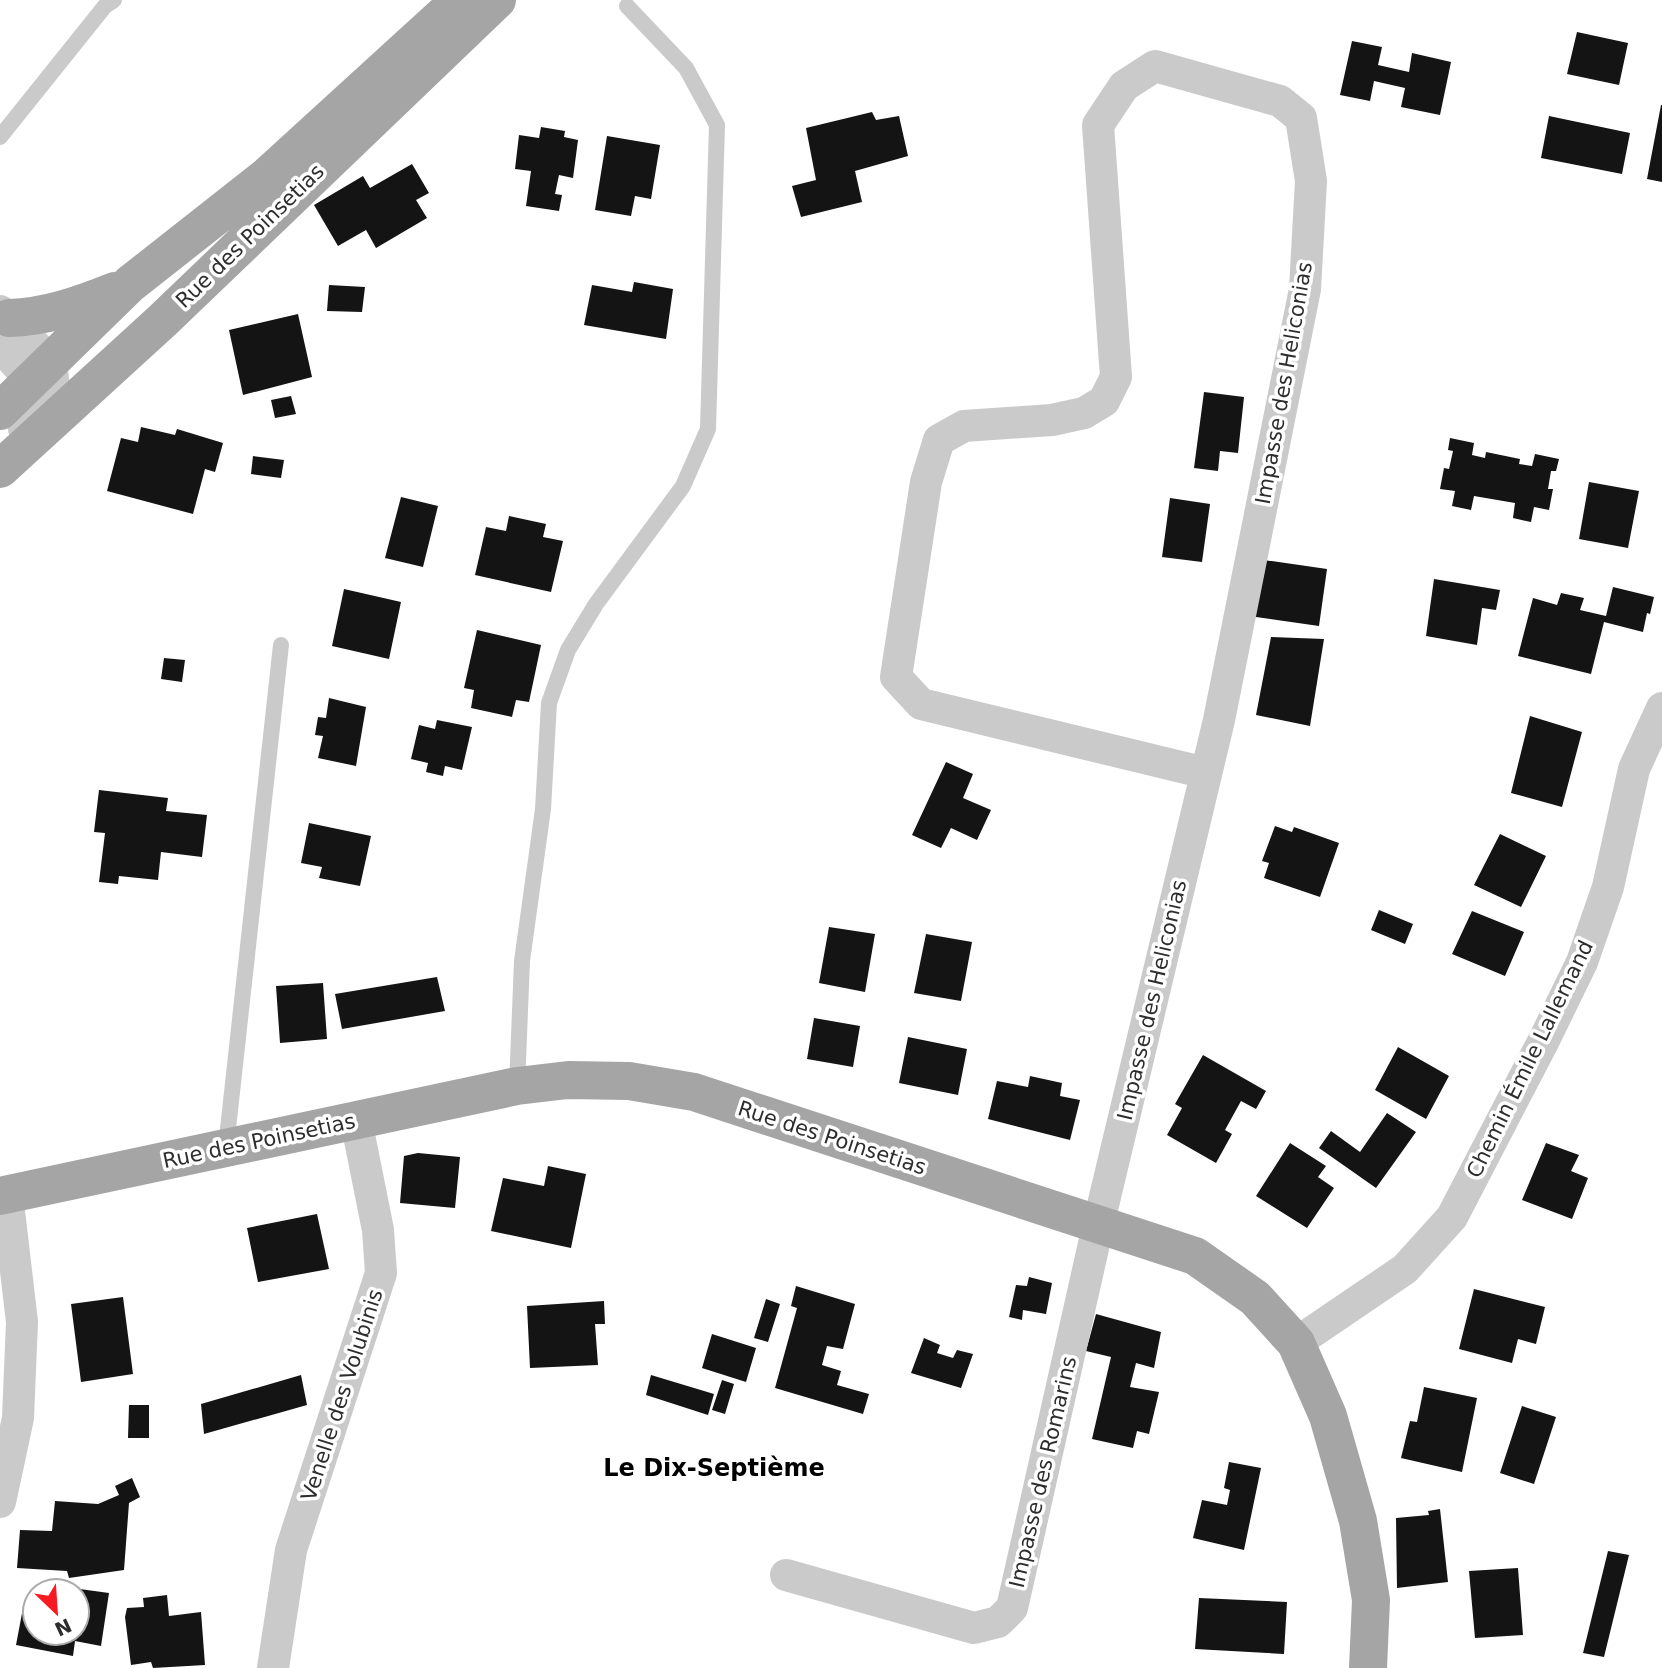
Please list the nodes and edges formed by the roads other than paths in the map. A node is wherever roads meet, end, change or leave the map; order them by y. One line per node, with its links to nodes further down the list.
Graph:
1 (114, 0): 5 (lane)
2 (460, 0): 6 (main road, Rue des Poinsetias)
3 (497, 0): 9 (main road, Rue des Poinsetias)
4 (627, 6): 16 (lane)
5 (0, 136)
6 (130, 284): 7 (main road); 8 (main road, Rue des Poinsetias)
7 (3, 325): 8 (street)
8 (46, 377): 9 (street); 10 (main road, Rue des Poinsetias); 11 (street)
9 (100, 379): 12 (main road, Rue des Poinsetias)
10 (0, 411)
11 (0, 452)
12 (0, 469)
13 (281, 645): 18 (lane)
14 (1662, 708): 21 (street, Chemin Émile Lallemand)
15 (1206, 774): 15 (street, Impasse des Heliconias); 20 (street, Impasse des Heliconias)
16 (517, 1086): 17 (main road, Rue des Poinsetias); 20 (main road, Rue des Poinsetias)
17 (356, 1120): 18 (main road, Rue des Poinsetias); 24 (street, Venelle des Volubinis)
18 (226, 1149): 19 (main road, Rue des Poinsetias)
19 (4, 1195): 22 (street)
20 (1098, 1226): 21 (main road, Rue des Poinsetias); 23 (street, Impasse des Romarins)
21 (1296, 1343): 25 (main road, Rue des Poinsetias)
22 (0, 1502)
23 (786, 1574)
24 (273, 1668)
25 (1367, 1668)

